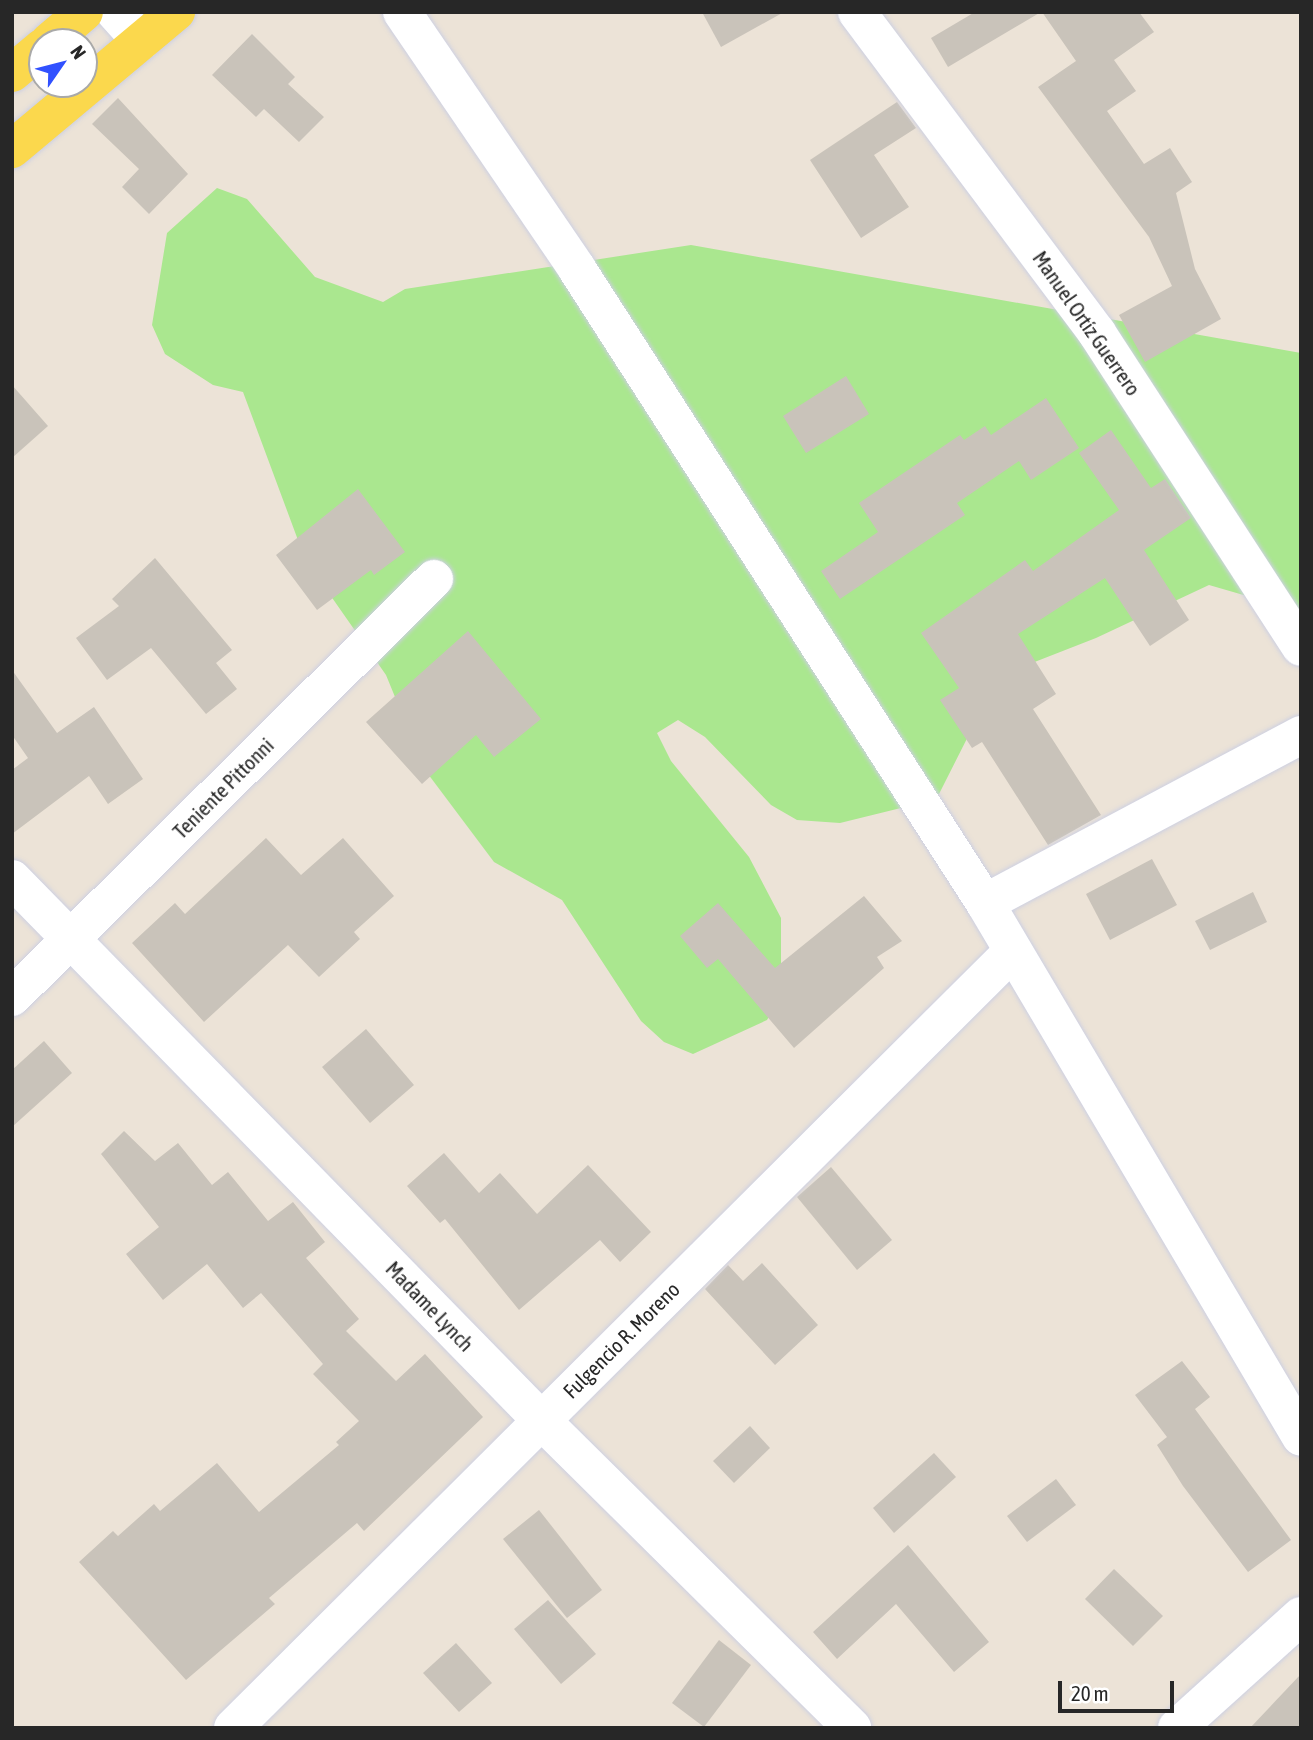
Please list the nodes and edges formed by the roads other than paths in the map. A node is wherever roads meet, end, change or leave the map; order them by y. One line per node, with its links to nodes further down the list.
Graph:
1 (84, 12): 6 (main road)
2 (115, 12): 7 (street)
3 (176, 12): 7 (main road)
4 (402, 12): 15 (street)
5 (857, 12): 12 (street, Manuel Ortíz Guerrero)
6 (65, 28)
7 (141, 41): 10 (main road)
8 (28, 60): 9 (main road)
9 (12, 73)
10 (12, 149)
11 (434, 579): 16 (street, Teniente Pittonni)
12 (1301, 647)
13 (1301, 735): 15 (street)
14 (12, 879): 16 (street, Madame Lynch)
15 (985, 903): 17 (street)
16 (71, 939): 18 (street, Teniente Pittonni); 19 (street, Madame Lynch)
17 (1011, 953): 19 (street, Fulgencio R. Moreno); 20 (street)
18 (12, 997)
19 (541, 1420): 22 (street, Fulgencio R. Moreno); 23 (street, Madame Lynch)
20 (1301, 1437)
21 (1301, 1616): 24 (street)
22 (233, 1728)
23 (852, 1728)
24 (1177, 1728)

